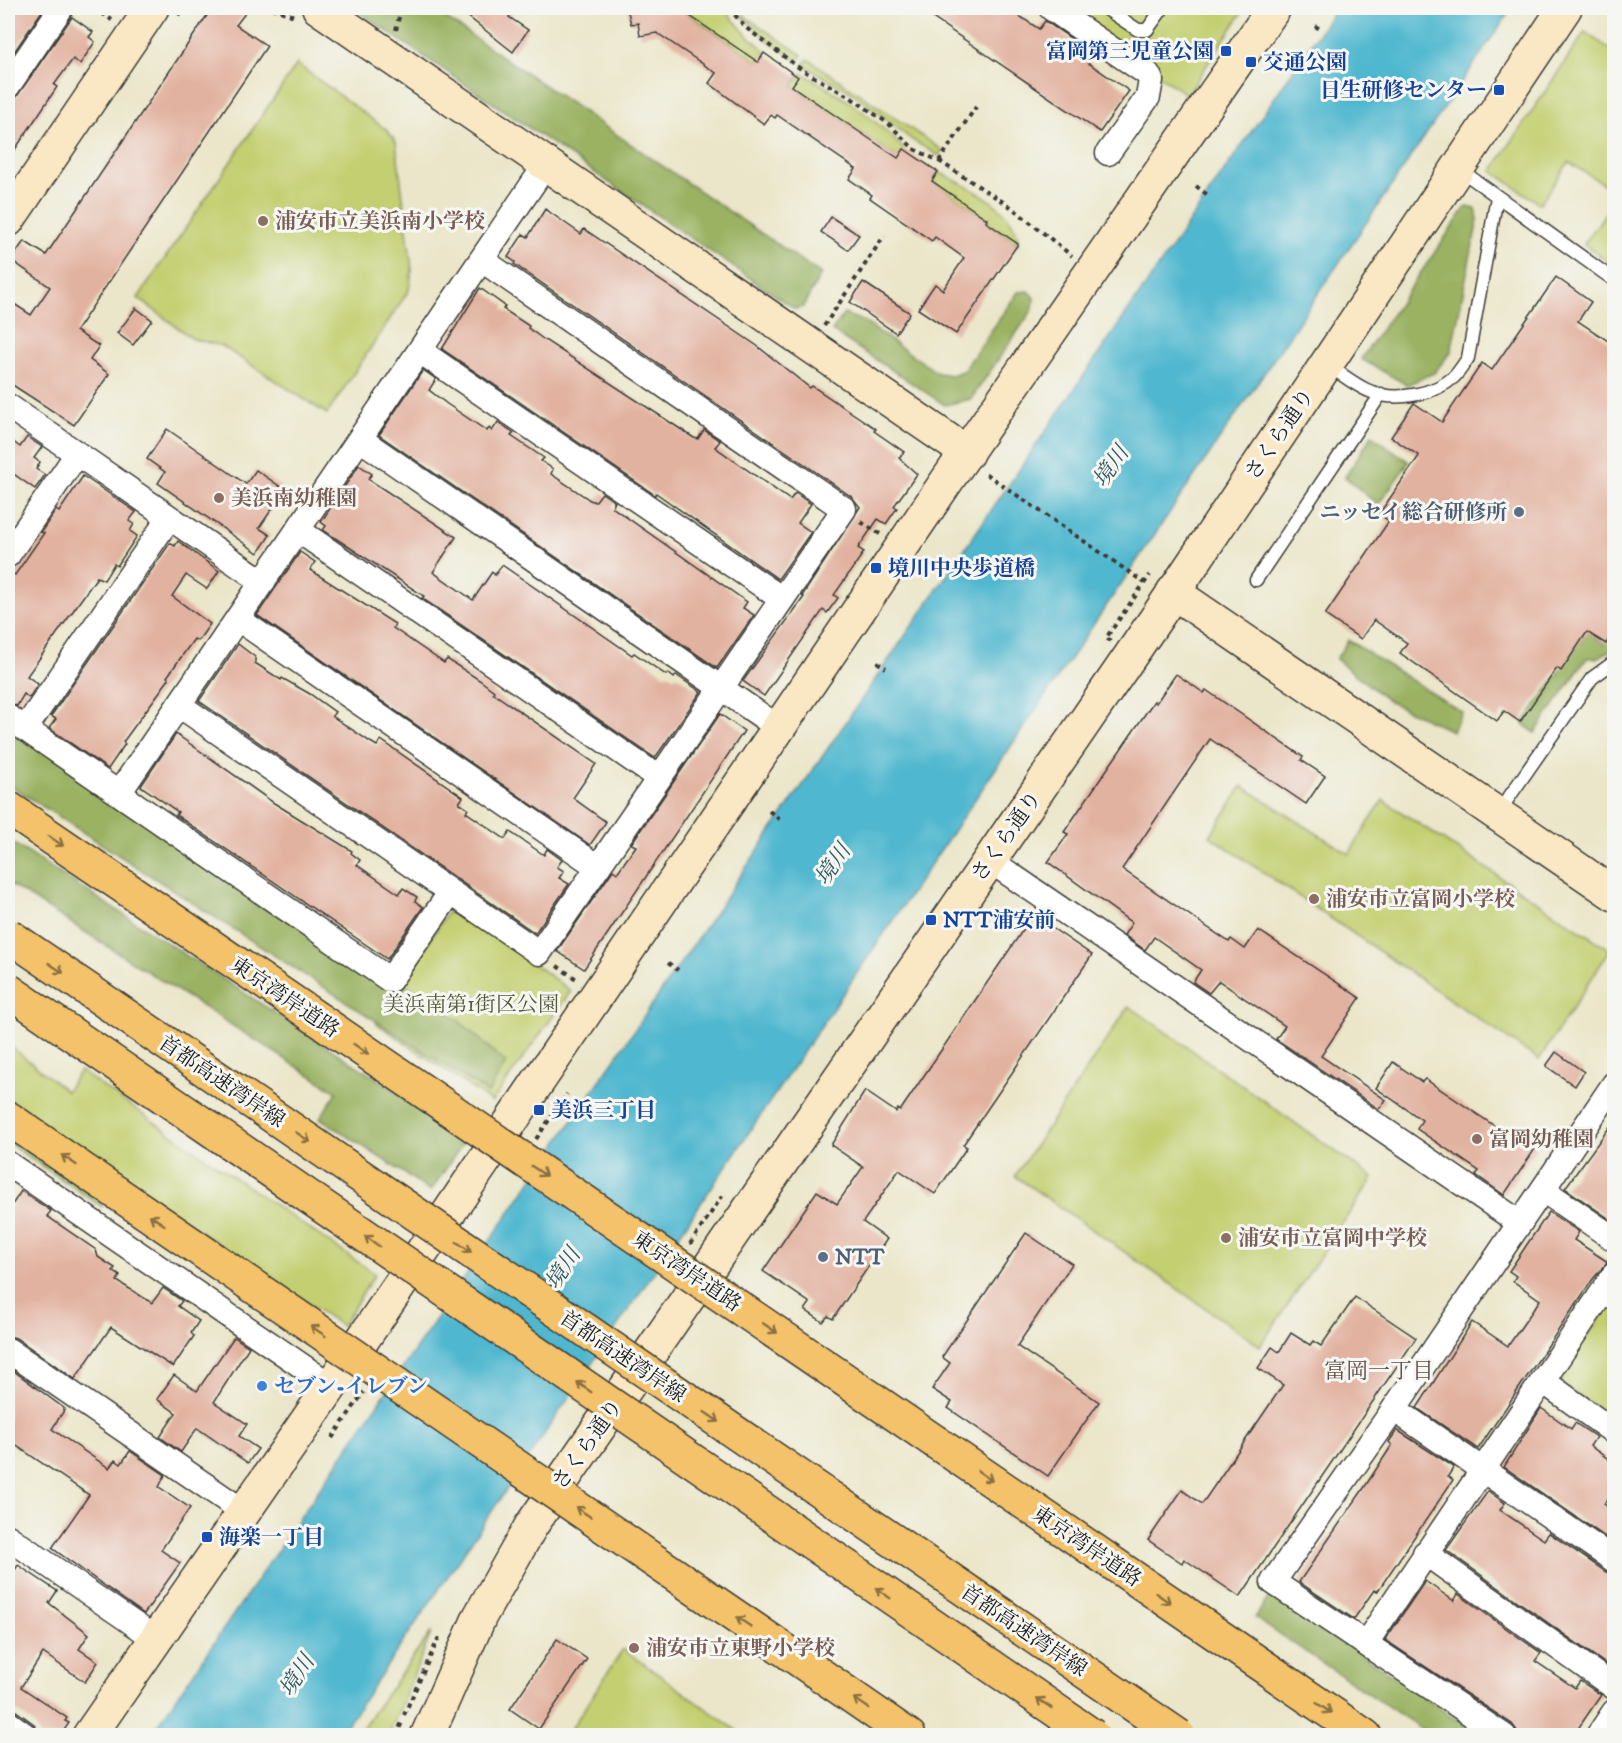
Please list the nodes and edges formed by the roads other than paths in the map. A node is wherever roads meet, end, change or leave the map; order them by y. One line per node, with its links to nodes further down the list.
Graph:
1 (61, 8): 9 (street)
2 (152, 8): 14 (street)
3 (1051, 8): 10 (street)
4 (1106, 8): 5 (lane)
5 (1163, 8)
6 (1274, 8): 23 (street)
7 (1565, 8): 12 (street, さくら通り)
8 (307, 12): 11 (street)
9 (9, 81)
10 (1108, 153)
11 (547, 163): 15 (street); 23 (street)
12 (1458, 169): 13 (lane); 18 (street, さくら通り)
13 (1497, 197): 16 (lane); 19 (lane)
14 (10, 210)
15 (482, 260): 17 (street); 30 (street)
16 (1614, 280)
17 (420, 351): 21 (street); 30 (street)
18 (1326, 364): 19 (lane); 29 (street, さくら通り)
19 (1381, 394): 27 (lane)
20 (8, 406): 22 (street)
21 (360, 439): 25 (street); 33 (street)
22 (77, 454): 24 (street); 26 (street)
23 (977, 464): 36 (street)
24 (170, 518): 28 (street); 35 (street)
25 (298, 530): 28 (street); 37 (street)
26 (8, 555)
27 (1256, 580)
28 (263, 582): 31 (street)
29 (1156, 583): 40 (street); 41 (street, さくら通り)
30 (782, 599): 33 (street)
31 (238, 619): 34 (street); 42 (street)
32 (1614, 662): 40 (lane)
33 (721, 688): 36 (street); 37 (street)
34 (179, 705): 38 (street); 43 (street)
35 (16, 723): 38 (street)
36 (779, 728): 56 (street)
37 (659, 778): 42 (street)
38 (119, 793): 43 (street)
39 (8, 808): 75 (highway, 東京湾岸道路, one-way to 75, bridge)
40 (1497, 814): 44 (street)
41 (989, 860): 51 (street); 71 (street, さくら通り)
42 (598, 867): 43 (street)
43 (450, 892)
44 (1614, 894)
45 (8, 935): 74 (highway, 首都高速湾岸線, one-way to 74, bridge)
46 (8, 990): 73 (highway, one-way to 46, bridge)
47 (1614, 1084): 50 (street)
48 (8, 1118): 72 (highway, one-way to 48, bridge)
49 (8, 1164): 56 (street)
50 (1543, 1190): 51 (street); 52 (street)
51 (1520, 1223): 57 (street)
52 (1614, 1239)
53 (1614, 1275): 55 (street)
54 (8, 1350): 60 (street)
55 (1543, 1381): 58 (street); 59 (street)
56 (331, 1386): 60 (street)
57 (1394, 1409): 59 (street); 65 (street)
58 (1614, 1432)
59 (1484, 1470): 62 (street); 63 (street)
60 (244, 1512): 64 (street)
61 (8, 1538): 64 (street)
62 (1425, 1553): 65 (street); 66 (street)
63 (1614, 1560)
64 (156, 1639): 70 (street)
65 (1366, 1642): 76 (street)
66 (1614, 1687)
67 (1614, 1712): 77 (street)
68 (8, 1723): 69 (street)
69 (26, 1736)
70 (89, 1736)
71 (427, 1736)
72 (909, 1736)
73 (1093, 1736)
74 (1179, 1736)
75 (1365, 1736)
76 (1503, 1736)
77 (1598, 1736)

